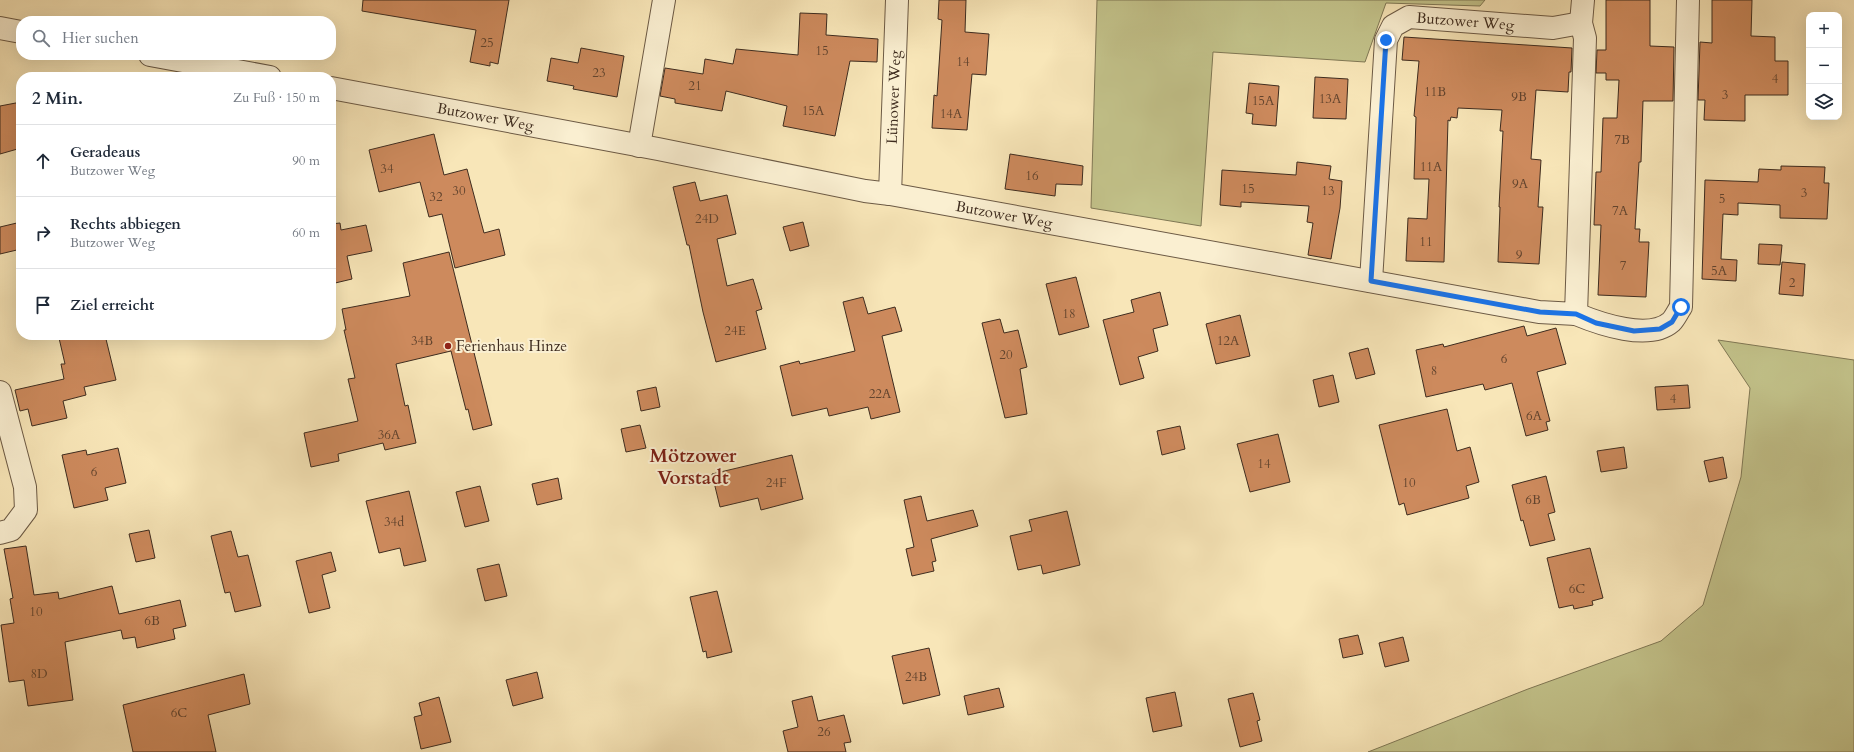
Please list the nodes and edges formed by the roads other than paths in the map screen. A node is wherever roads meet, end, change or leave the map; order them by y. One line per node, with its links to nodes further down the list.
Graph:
1 (664, 0): 11 (street)
2 (897, 0): 12 (street, Lünower Weg)
3 (1583, 0): 5 (street)
4 (1688, 0): 14 (street, Butzower Weg)
5 (1580, 23): 13 (street, Butzower Weg); 14 (street)
6 (0, 28): 7 (street)
7 (16, 31)
8 (177, 60): 9 (street)
9 (243, 72)
10 (336, 89): 11 (street, Butzower Weg)
11 (639, 146): 12 (street, Butzower Weg)
12 (890, 194): 13 (street, Butzower Weg)
13 (1371, 281): 14 (street, Butzower Weg)
14 (1576, 314)
15 (0, 392): 16 (street)
16 (0, 533)

